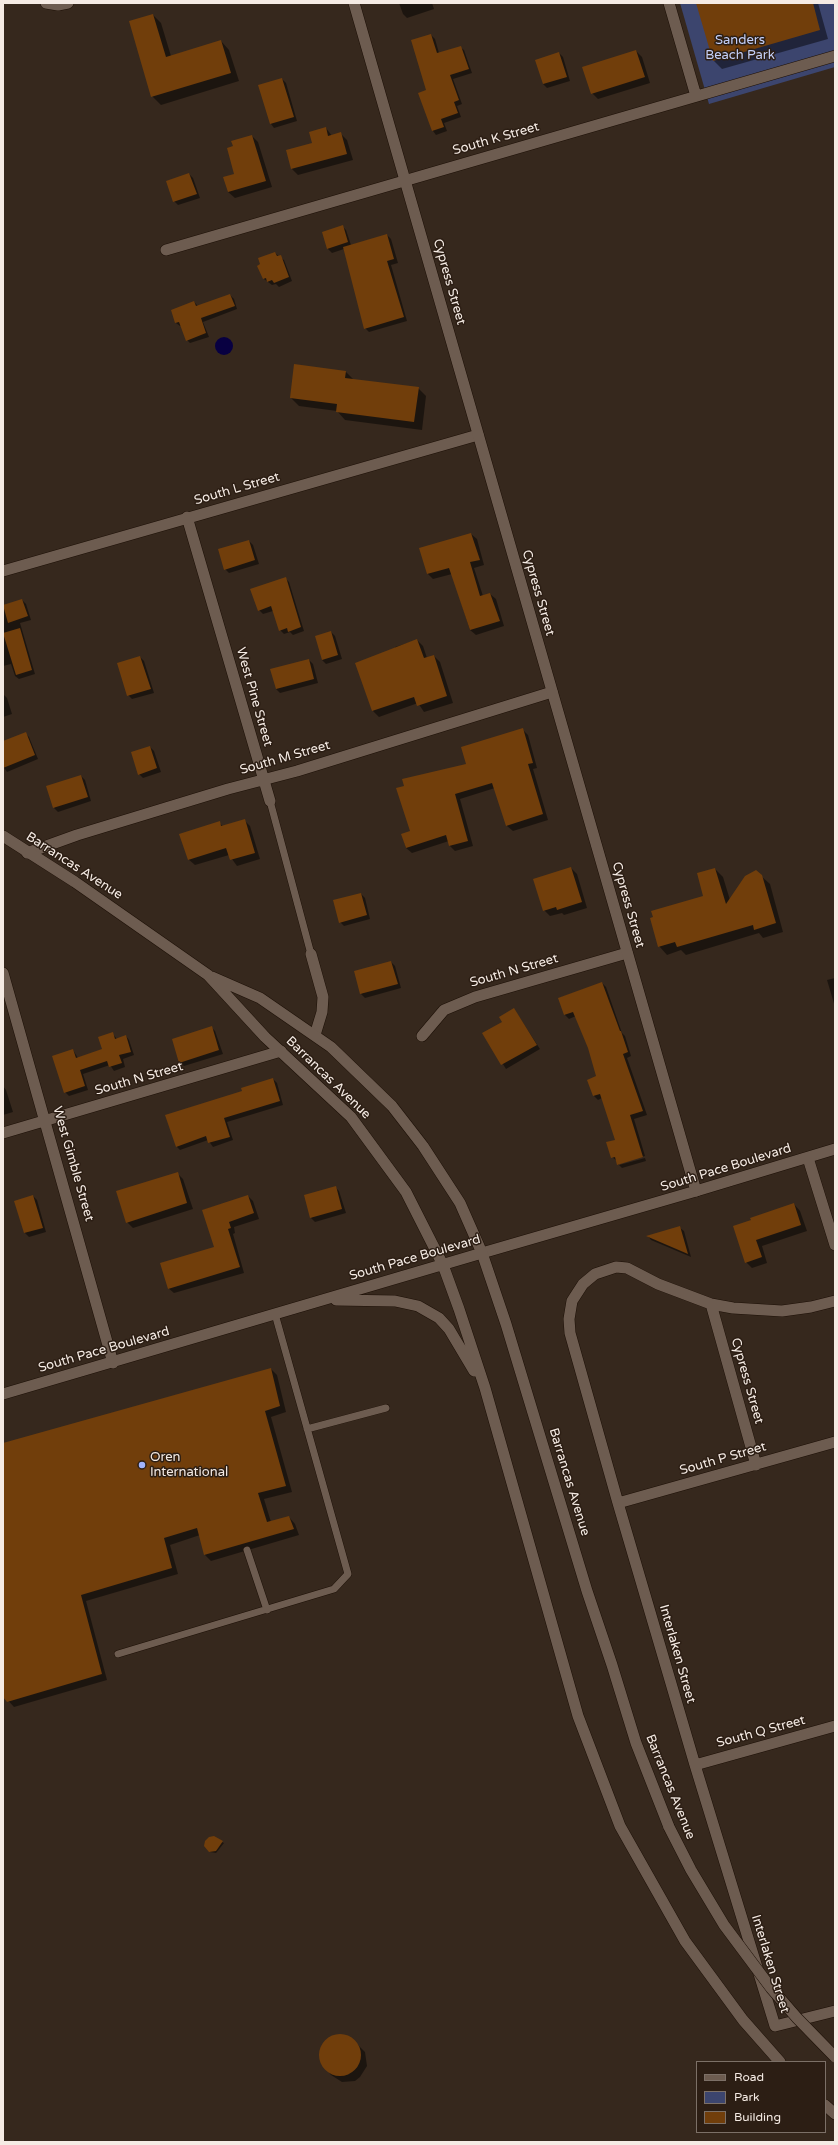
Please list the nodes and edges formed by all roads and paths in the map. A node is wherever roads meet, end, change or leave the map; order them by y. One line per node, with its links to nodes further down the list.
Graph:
1 (68, 3): 4 (street)
2 (354, 3): 7 (street, Cypress Street)
3 (670, 3): 6 (street)
4 (47, 4)
5 (835, 56): 6 (street, South K Street)
6 (696, 96): 7 (street, South K Street)
7 (405, 180): 8 (street, South K Street); 9 (street, Cypress Street)
8 (166, 250)
9 (478, 435): 10 (street, South L Street); 12 (street, Cypress Street)
10 (187, 517): 11 (street, South L Street); 13 (street, West Pine Street)
11 (3, 571)
12 (552, 692): 13 (street, South M Street); 17 (street, Cypress Street)
13 (263, 780): 14 (street, West Pine Street); 16 (street, South M Street)
14 (270, 801): 18 (lane, West Pine Street)
15 (3, 836): 16 (street, Barrancas Avenue)
16 (26, 853): 20 (street, Barrancas Avenue)
17 (627, 953): 22 (street, South N Street); 28 (street, Cypress Street)
18 (311, 954): 21 (street)
19 (3, 973): 24 (street, West Gimble Street)
20 (208, 975): 21 (street, Barrancas Avenue); 23 (street, Barrancas Avenue)
21 (315, 1035): 30 (street, Barrancas Avenue)
22 (422, 1036)
23 (281, 1051): 24 (street, South N Street); 31 (street, Barrancas Avenue)
24 (46, 1120): 25 (street, South N Street); 36 (street, West Gimble Street)
25 (3, 1133)
26 (835, 1149): 27 (street, South Pace Boulevard)
27 (808, 1158): 28 (street, South Pace Boulevard); 29 (street)
28 (696, 1191): 30 (street, South Pace Boulevard)
29 (835, 1245)
30 (482, 1253): 31 (street, South Pace Boulevard); 50 (street, Barrancas Avenue, bridge)
31 (443, 1265): 32 (street, South Pace Boulevard); 37 (street, Barrancas Avenue)
32 (325, 1300): 35 (street, South Pace Boulevard); 37 (street)
33 (835, 1301): 34 (street)
34 (711, 1304): 42 (street, Cypress Street); 43 (street, Interlaken Street)
35 (275, 1314): 36 (street, South Pace Boulevard); 40 (lane)
36 (113, 1363): 38 (street, South Pace Boulevard)
37 (485, 1388): 51 (street, Barrancas Avenue)
38 (3, 1394)
39 (386, 1408): 40 (lane)
40 (307, 1429): 45 (lane)
41 (835, 1442): 42 (street, South P Street)
42 (756, 1465): 43 (street, South P Street)
43 (618, 1503): 48 (street, Interlaken Street)
44 (247, 1550): 45 (lane)
45 (267, 1610): 46 (lane)
46 (118, 1654)
47 (835, 1726): 48 (street, South Q Street)
48 (694, 1764): 49 (street, Interlaken Street)
49 (835, 2011)
50 (835, 2056)
51 (779, 2061)
52 (826, 2106): 53 (street)
53 (835, 2114)

